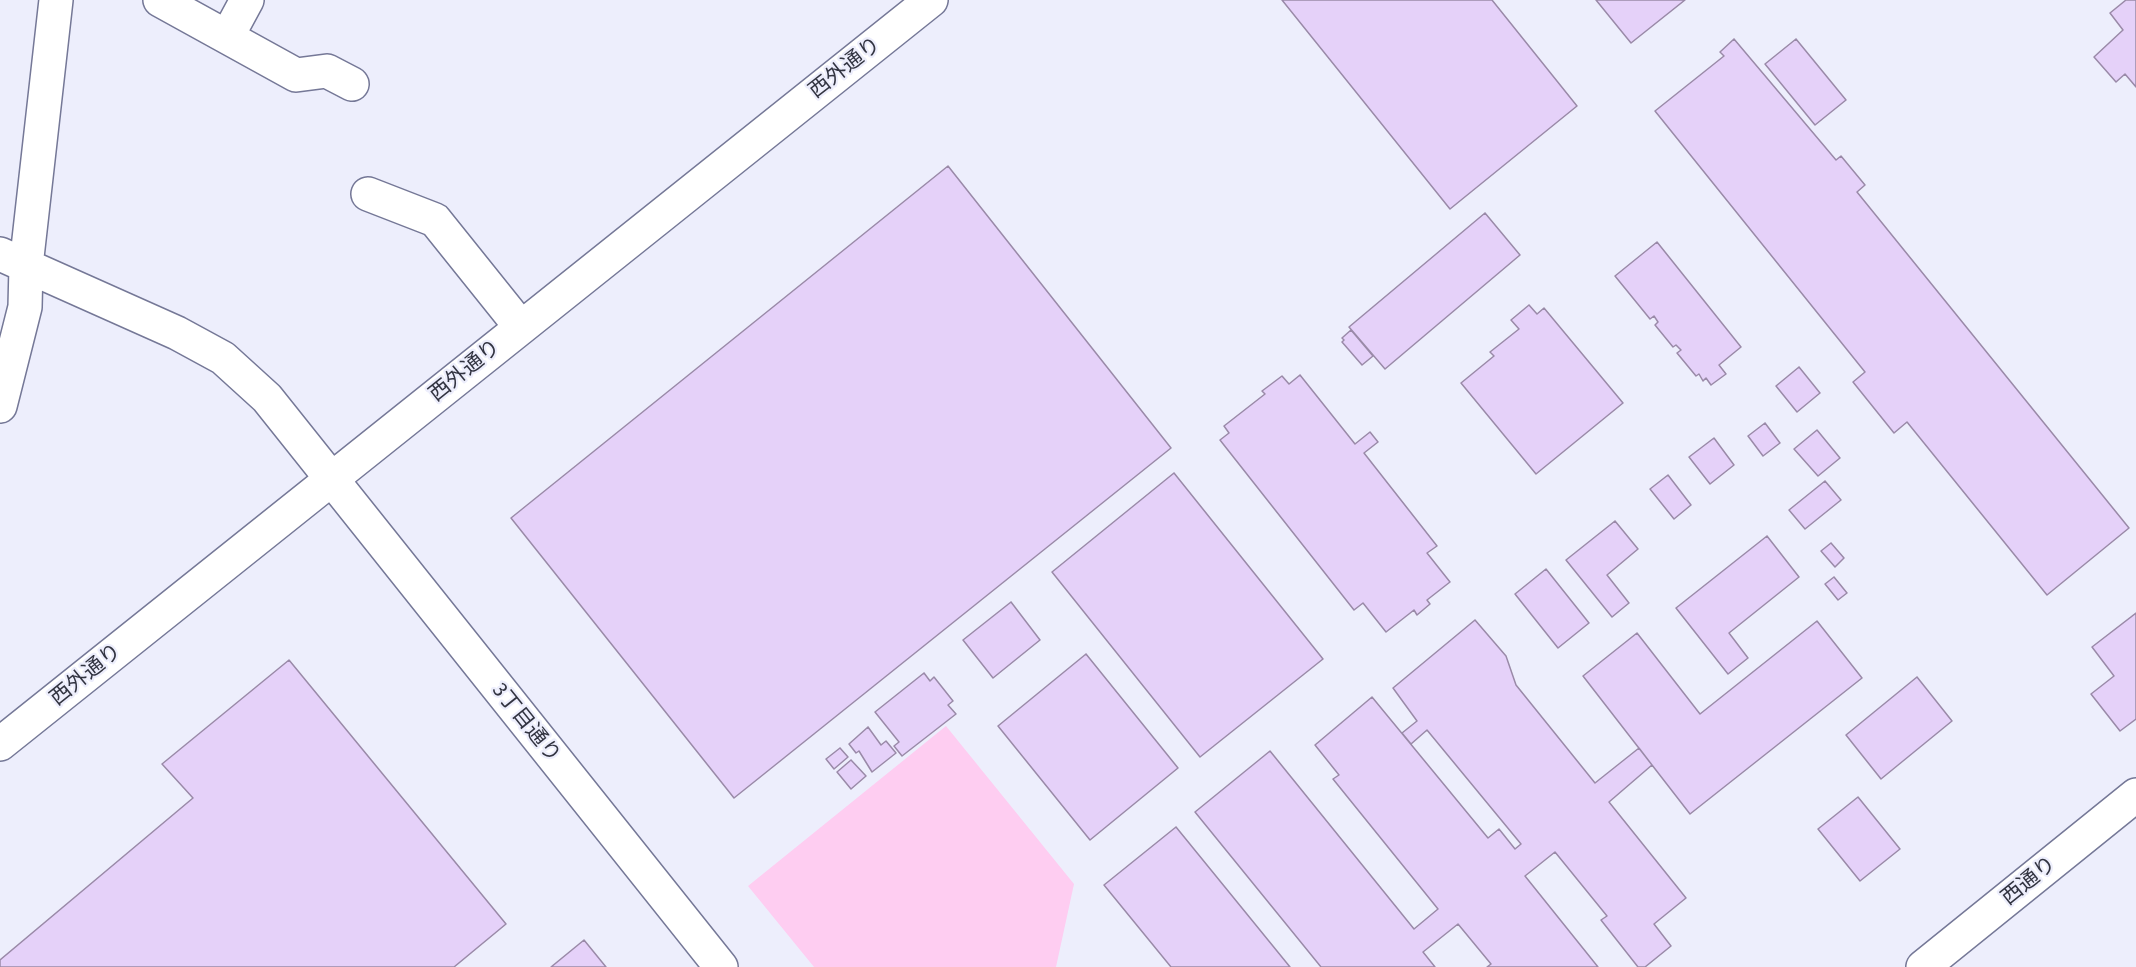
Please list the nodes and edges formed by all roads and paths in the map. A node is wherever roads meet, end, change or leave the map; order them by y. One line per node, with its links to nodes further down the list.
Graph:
1 (56, 0): 8 (street)
2 (247, 0): 5 (street)
3 (931, 0): 9 (street, 西外通り)
4 (173, 15): 5 (street)
5 (227, 37): 6 (street)
6 (352, 84)
7 (368, 194): 9 (street)
8 (13, 260): 10 (street); 11 (street, 3丁目通り)
9 (520, 326): 11 (street, 西外通り)
10 (0, 406)
11 (330, 479): 12 (street, 西外通り); 14 (street, 3丁目通り)
12 (0, 744)
13 (2136, 795): 15 (street, 西通り)
14 (721, 967)
15 (1923, 967)

